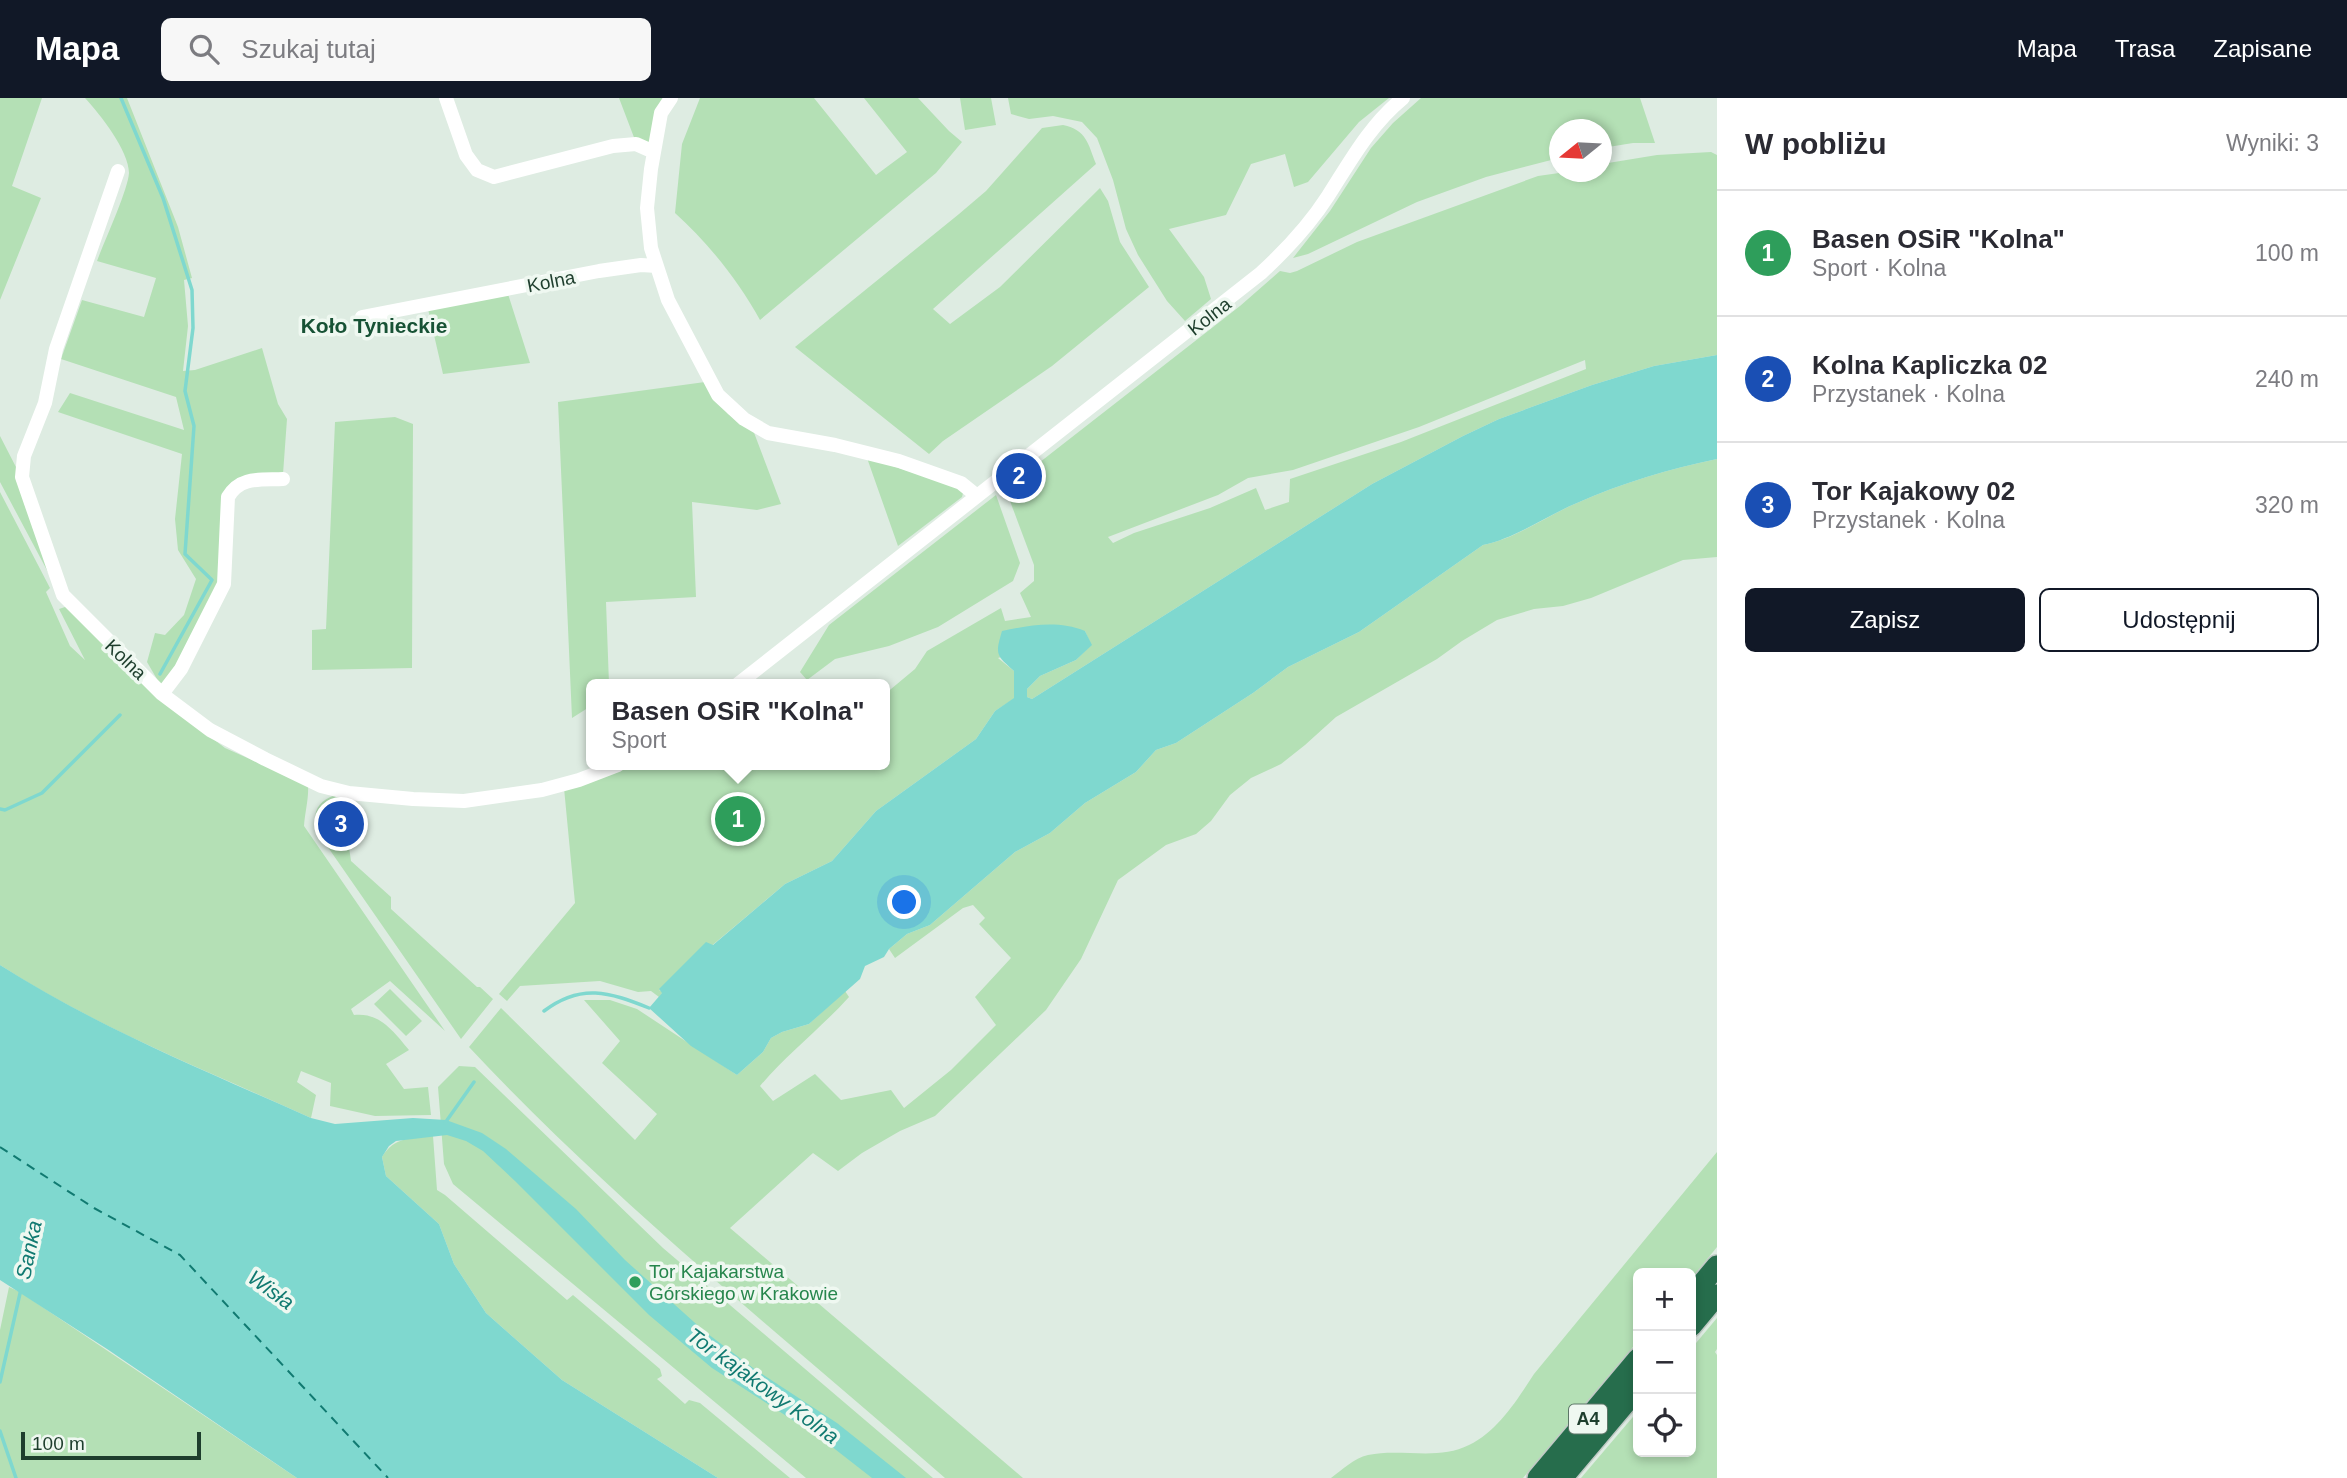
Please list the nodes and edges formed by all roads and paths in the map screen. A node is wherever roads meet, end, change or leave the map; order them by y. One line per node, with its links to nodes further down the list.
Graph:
1 (446, 98): 4 (street)
2 (671, 98): 4 (street)
3 (1403, 98): 9 (street, Kolna)
4 (654, 152): 6 (street)
5 (118, 171): 11 (street, Kolna)
6 (657, 266): 7 (street, Kolna); 9 (street)
7 (362, 317)
8 (283, 480): 11 (street)
9 (977, 496): 10 (street, Kolna)
10 (744, 679)
11 (162, 694): 12 (street, Kolna)
12 (604, 770)
13 (1717, 1266): 14 (highway)
14 (1696, 1291)
15 (1717, 1295): 16 (highway)
16 (1696, 1320)
17 (1633, 1365): 19 (highway, A4)
18 (1633, 1394): 20 (highway, A4)
19 (1538, 1478)
20 (1562, 1478)

